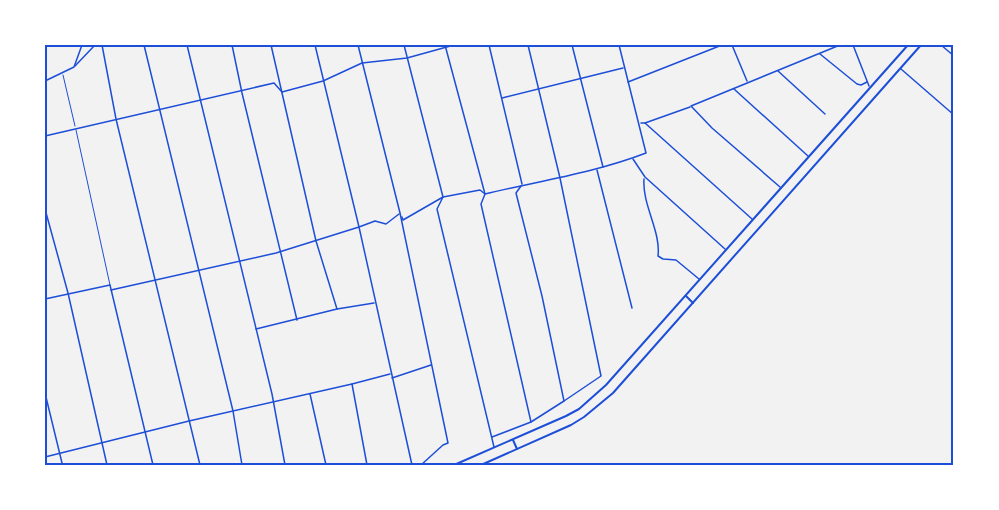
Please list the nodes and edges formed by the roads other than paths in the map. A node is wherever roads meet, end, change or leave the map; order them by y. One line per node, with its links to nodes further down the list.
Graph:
1 (82, 45): 28 (street)
2 (95, 45): 28 (street)
3 (102, 45): 50 (street)
4 (144, 45): 47 (street)
5 (187, 45): 45 (street)
6 (232, 45): 42 (street)
7 (271, 45): 43 (street)
8 (315, 45): 35 (street)
9 (358, 45): 27 (street)
10 (404, 45): 26 (street)
11 (454, 45): 22 (street)
12 (489, 45): 44 (street)
13 (528, 45): 41 (street)
14 (572, 45): 33 (street)
15 (618, 45): 29 (street)
16 (722, 45): 36 (street)
17 (732, 45): 37 (street)
18 (840, 45): 24 (street)
19 (853, 45): 38 (street)
20 (908, 45): 40 (main road)
21 (941, 45): 25 (street)
22 (445, 46): 26 (street); 63 (street)
23 (919, 46): 30 (main road)
24 (819, 53): 31 (street); 38 (street)
25 (954, 56)
26 (407, 58): 27 (street); 64 (street)
27 (362, 63): 35 (street); 66 (street)
28 (74, 67): 32 (street)
29 (624, 68): 33 (street); 36 (street)
30 (900, 68): 49 (street); 82 (main road)
31 (777, 70): 37 (street); 48 (street)
32 (62, 73): 34 (street); 53 (lane)
33 (581, 79): 41 (street); 57 (street)
34 (45, 81)
35 (323, 81): 43 (street); 68 (street)
36 (627, 82): 51 (street)
37 (747, 82): 39 (street)
38 (867, 82): 40 (street)
39 (733, 88): 46 (street); 55 (street)
40 (870, 88): 55 (main road)
41 (539, 89): 44 (street); 60 (street)
42 (241, 90): 43 (street); 45 (street); 71 (street)
43 (282, 92): 69 (street)
44 (501, 98): 61 (street)
45 (201, 99): 47 (street); 72 (street)
46 (691, 106): 52 (street); 62 (street)
47 (160, 109): 50 (street); 73 (street)
48 (825, 114)
49 (954, 115)
50 (116, 119): 53 (street); 75 (street)
51 (639, 123): 52 (street); 56 (street)
52 (645, 123): 67 (street)
53 (76, 129): 54 (street); 76 (lane)
54 (45, 136)
55 (809, 157): 62 (main road)
56 (632, 158): 57 (street); 59 (street)
57 (603, 168): 58 (street)
58 (597, 169): 60 (street); 83 (street)
59 (645, 177): 70 (street); 74 (street)
60 (560, 178): 61 (street); 93 (street)
61 (522, 185): 63 (street); 93 (street)
62 (781, 188): 67 (main road)
63 (485, 194): 64 (street); 97 (street)
64 (443, 197): 66 (street); 99 (street)
65 (45, 209): 78 (street)
66 (400, 213): 68 (street); 87 (street)
67 (753, 220): 70 (main road)
68 (359, 226): 69 (street); 81 (street)
69 (316, 241): 71 (street); 84 (street)
70 (726, 250): 74 (main road)
71 (279, 252): 72 (street); 85 (street)
72 (239, 261): 73 (street); 86 (street)
73 (198, 270): 75 (street); 95 (street)
74 (700, 279): 79 (main road)
75 (154, 281): 77 (street); 96 (street)
76 (110, 285): 77 (street); 78 (street)
77 (111, 290): 98 (street)
78 (68, 293): 80 (street); 101 (street)
79 (686, 296): 82 (main road); 100 (main road)
80 (45, 299)
81 (375, 302): 84 (street); 88 (street)
82 (693, 303): 103 (main road)
83 (632, 308)
84 (337, 309): 85 (street)
85 (297, 320): 86 (street)
86 (256, 329): 94 (street)
87 (431, 365): 89 (street); 115 (street)
88 (391, 374): 89 (street); 90 (street)
89 (392, 378): 114 (street)
90 (352, 384): 92 (street); 113 (street)
91 (45, 393): 104 (street)
92 (309, 393): 94 (street); 112 (street)
93 (564, 401): 97 (street)
94 (272, 402): 95 (street); 111 (street)
95 (233, 411): 96 (street); 110 (street)
96 (189, 421): 98 (street); 109 (street)
97 (531, 422): 99 (street)
98 (144, 431): 101 (street); 108 (street)
99 (491, 438): 102 (street)
100 (513, 440): 102 (main road); 103 (main road)
101 (102, 442): 104 (street); 107 (street)
102 (494, 448): 116 (main road)
103 (517, 449): 117 (main road)
104 (60, 453): 105 (street); 106 (street)
105 (45, 457)
106 (62, 463)
107 (107, 465)
108 (153, 465)
109 (200, 465)
110 (242, 465)
111 (285, 465)
112 (326, 465)
113 (368, 465)
114 (412, 465)
115 (421, 465)
116 (454, 465)
117 (481, 465)

